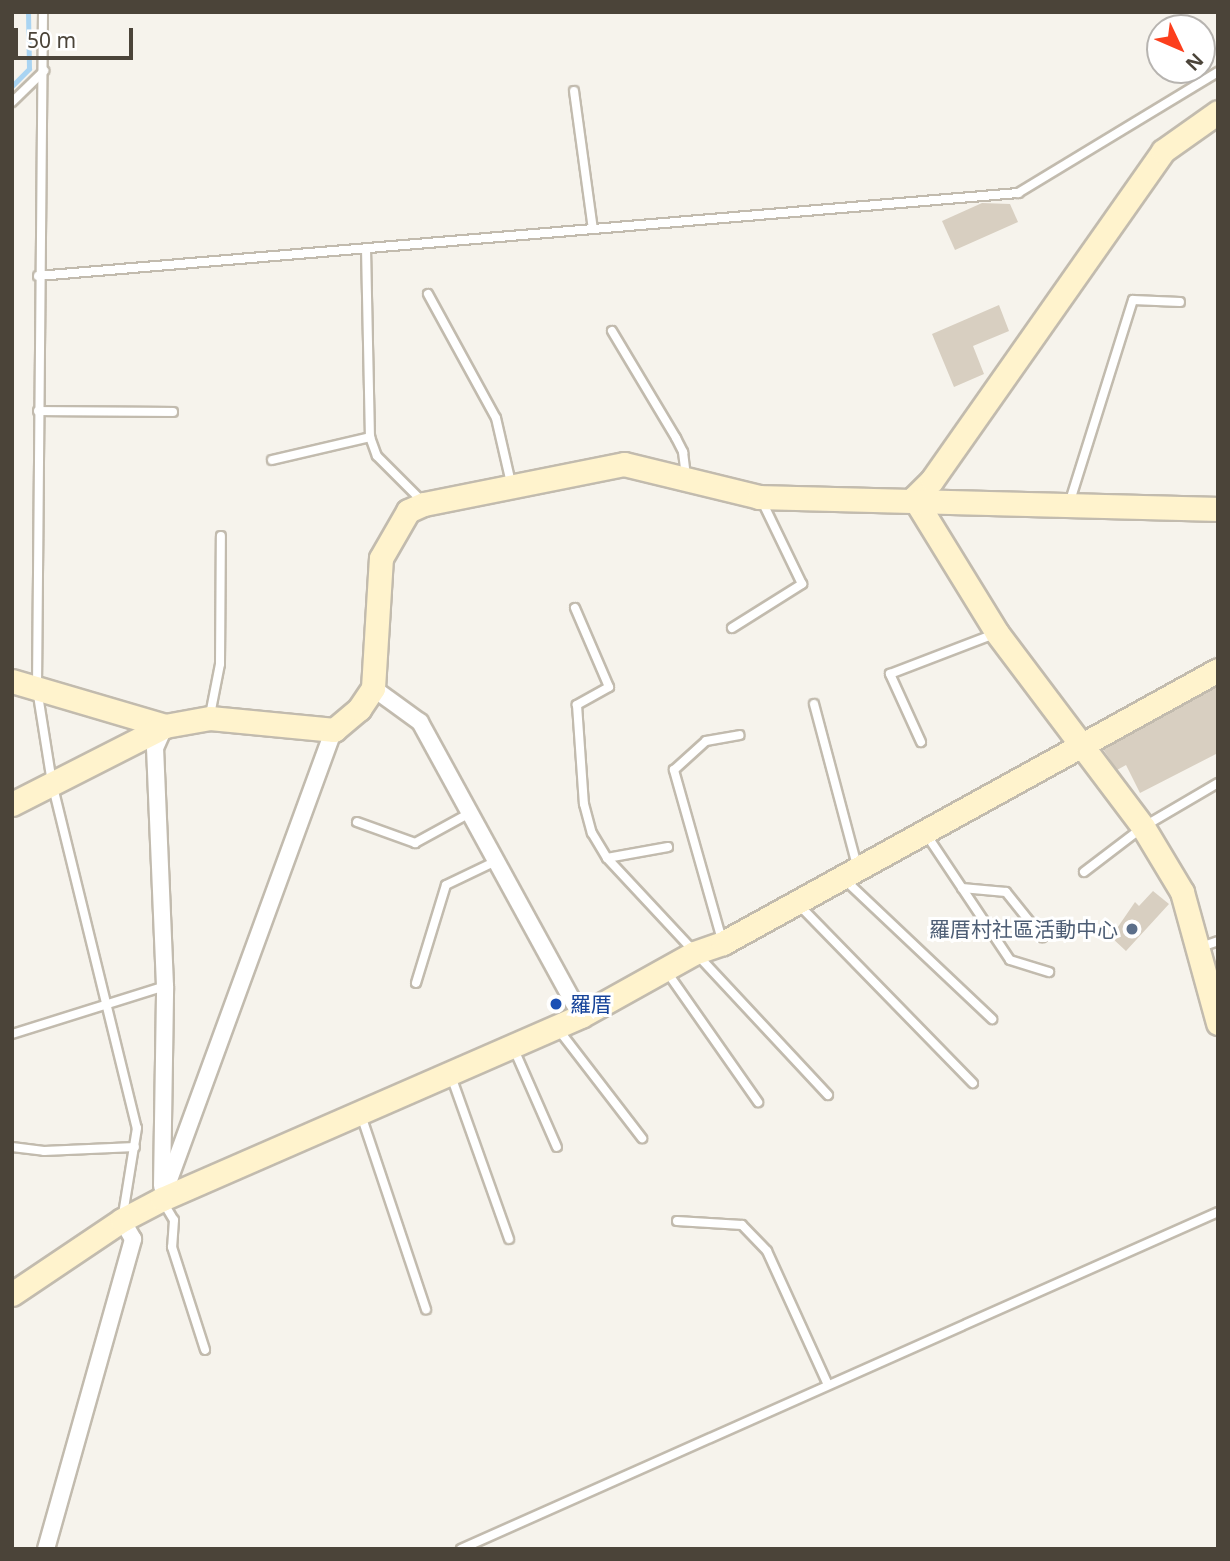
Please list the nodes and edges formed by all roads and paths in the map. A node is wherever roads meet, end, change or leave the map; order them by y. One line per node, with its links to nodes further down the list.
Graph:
1 (43, 12): 2 (lane)
2 (44, 71): 5 (lane); 9 (lane)
3 (1218, 72): 7 (lane)
4 (574, 91): 7 (lane)
5 (12, 102)
6 (1218, 112): 20 (street)
7 (593, 229): 8 (lane)
8 (366, 248): 9 (lane); 15 (lane)
9 (38, 276): 13 (lane)
10 (428, 294): 18 (lane)
11 (1180, 302): 22 (lane)
12 (612, 331): 17 (lane)
13 (37, 411): 14 (lane); 31 (lane)
14 (173, 412)
15 (370, 438): 16 (lane); 21 (lane)
16 (272, 460)
17 (686, 478): 18 (street); 19 (street)
18 (511, 483): 21 (street)
19 (760, 497): 20 (street); 26 (lane)
20 (914, 498): 22 (street); 27 (street)
21 (424, 503): 30 (street)
22 (1069, 504): 23 (street)
23 (1218, 509)
24 (221, 536): 33 (lane)
25 (575, 608): 47 (lane)
26 (732, 628)
27 (997, 633): 37 (lane); 38 (street)
28 (1218, 670): 38 (street)
29 (12, 681): 31 (street)
30 (373, 688): 35 (street); 42 (street)
31 (37, 689): 34 (street); 39 (lane)
32 (814, 704): 50 (lane)
33 (210, 718): 34 (street); 35 (street)
34 (165, 726): 39 (street); 60 (street)
35 (334, 730): 77 (street)
36 (739, 735): 54 (lane)
37 (921, 742)
38 (1079, 747): 44 (street); 45 (street)
39 (52, 783): 41 (street); 61 (lane)
40 (1218, 783): 44 (lane)
41 (12, 804)
42 (470, 813): 43 (lane); 48 (street)
43 (357, 821)
44 (1143, 827): 49 (lane); 55 (street)
45 (925, 832): 50 (street); 51 (lane)
46 (668, 847): 47 (lane)
47 (607, 858): 56 (lane)
48 (496, 861): 59 (lane); 62 (street)
49 (1084, 872)
50 (850, 873): 52 (street); 63 (lane)
51 (962, 888): 53 (lane); 58 (lane)
52 (796, 902): 54 (street); 69 (lane)
53 (1042, 937)
54 (723, 943): 56 (street)
55 (1208, 945): 64 (street)
56 (694, 953): 57 (street); 70 (lane)
57 (665, 970): 62 (street); 71 (lane)
58 (1049, 972)
59 (416, 983)
60 (164, 986): 61 (lane); 77 (street)
61 (105, 1006): 66 (lane); 74 (lane)
62 (581, 1016): 65 (street)
63 (992, 1019)
64 (1218, 1023)
65 (556, 1027): 67 (street); 73 (lane)
66 (12, 1034)
67 (513, 1046): 68 (street); 76 (lane)
68 (450, 1073): 72 (street); 81 (lane)
69 (973, 1083)
70 (828, 1095)
71 (758, 1102)
72 (360, 1112): 77 (street); 83 (lane)
73 (642, 1138)
74 (135, 1146): 75 (lane); 79 (lane)
75 (12, 1147)
76 (557, 1147)
77 (162, 1199): 79 (street); 84 (lane)
78 (1218, 1212): 85 (lane)
79 (122, 1220): 82 (street); 86 (street)
80 (677, 1221): 85 (lane)
81 (509, 1239)
82 (12, 1294)
83 (426, 1309)
84 (205, 1350)
85 (828, 1385): 87 (lane)
86 (46, 1549)
87 (461, 1549)

